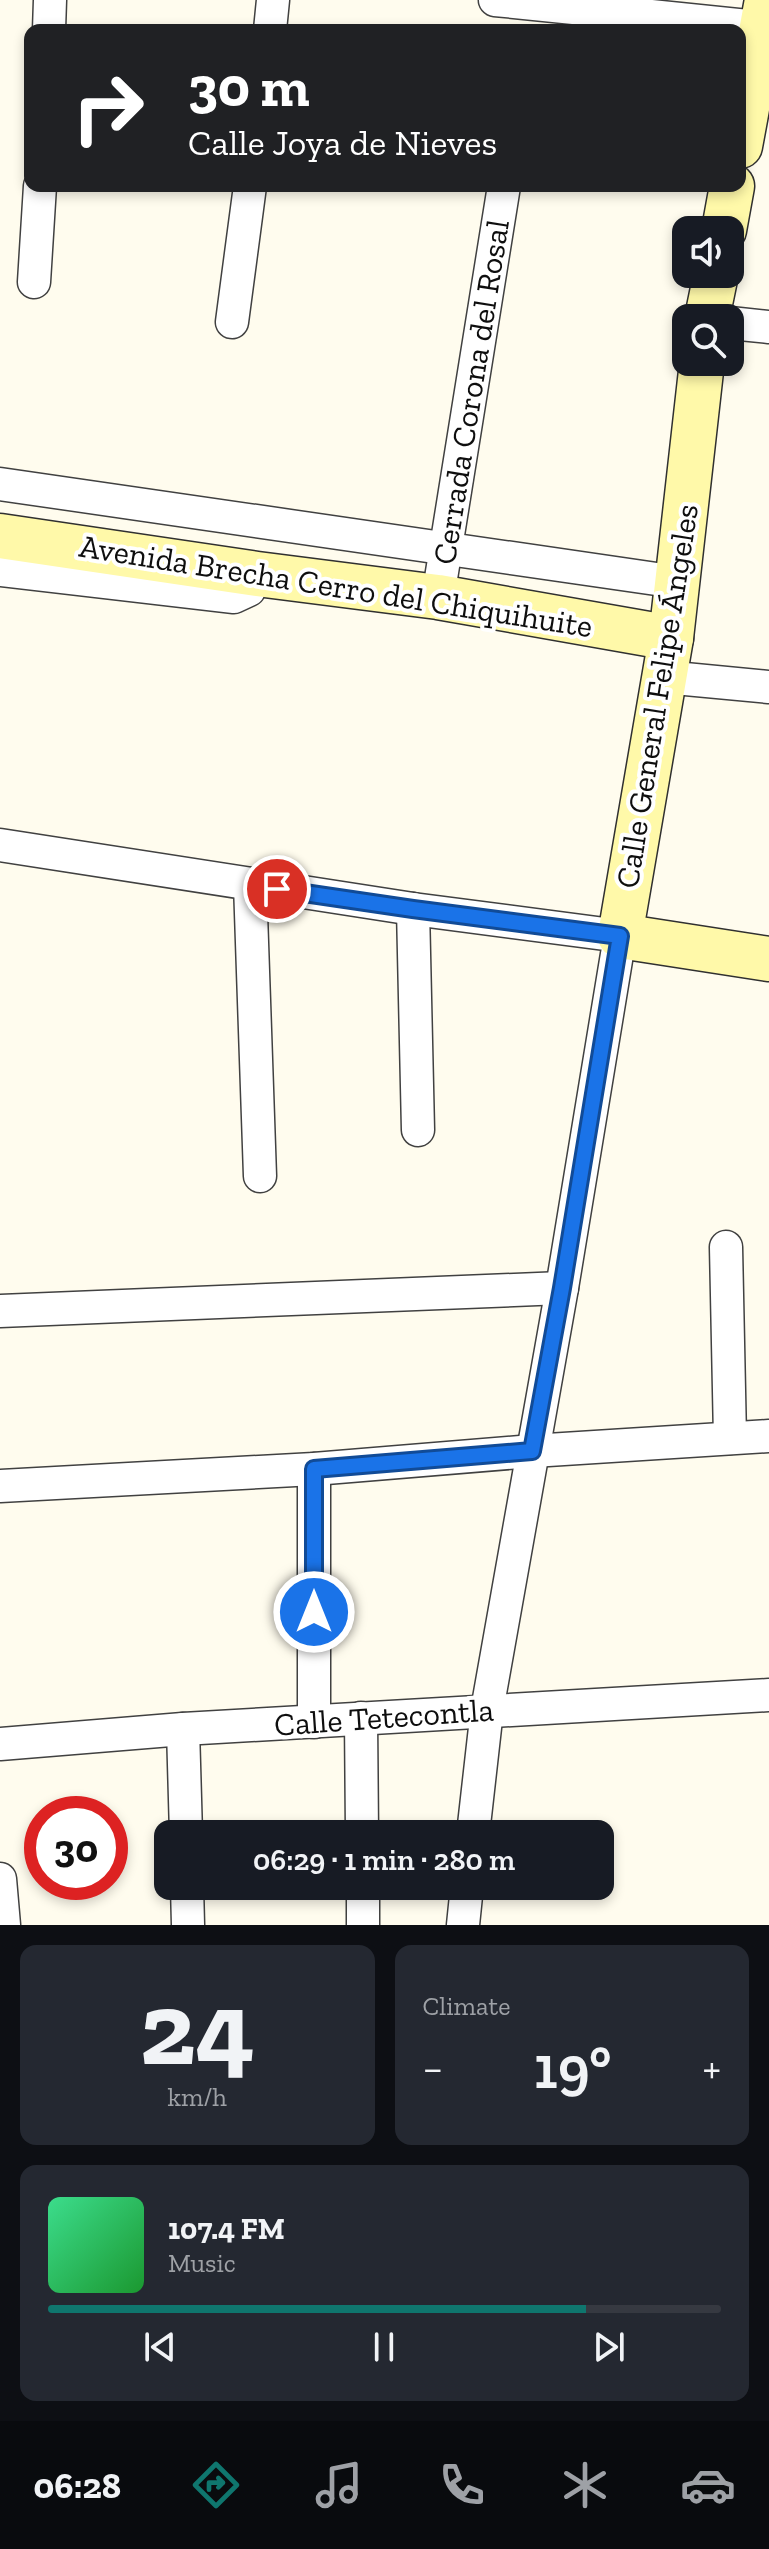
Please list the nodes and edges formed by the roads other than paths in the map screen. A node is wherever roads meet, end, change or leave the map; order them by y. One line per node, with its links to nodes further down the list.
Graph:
1 (50, 0): 6 (street)
2 (273, 0): 7 (street)
3 (495, 0): 4 (street)
4 (531, 18): 5 (street)
5 (766, 18): 8 (street)
6 (49, 24)
7 (271, 24)
8 (746, 116)
9 (40, 192): 14 (street)
10 (249, 192): 15 (street)
11 (503, 192): 21 (street, Cerrada Corona del Rosal)
12 (731, 192): 13 (street)
13 (727, 216)
14 (34, 282)
15 (232, 322)
16 (744, 324): 17 (street)
17 (769, 327)
18 (700, 376): 24 (street, Calle General Felipe Ángeles)
19 (0, 484): 21 (street)
20 (0, 536): 23 (street, Avenida Brecha Cerro del Chiquihuite)
21 (446, 549): 24 (street); 25 (street, Cerrada Corona del Rosal)
22 (0, 570): 23 (street)
23 (257, 574): 25 (street, Avenida Brecha Cerro del Chiquihuite)
24 (677, 582): 26 (street, Calle General Felipe Ángeles)
25 (438, 597): 26 (street, Avenida Brecha Cerro del Chiquihuite)
26 (668, 657): 27 (street); 31 (street, Calle General Felipe Ángeles)
27 (769, 687)
28 (0, 845): 29 (street)
29 (250, 884): 30 (street); 34 (street)
30 (413, 909): 31 (street); 33 (street)
31 (620, 936): 32 (street); 36 (street, Calle General Felipe Ángeles)
32 (769, 959)
33 (418, 1130)
34 (260, 1176)
35 (726, 1247): 39 (street)
36 (562, 1288): 37 (street); 40 (street, Calle General Felipe Ángeles)
37 (0, 1311)
38 (769, 1436): 39 (street)
39 (730, 1438): 40 (street)
40 (532, 1451): 41 (street); 44 (street, Calle General Felipe Ángeles)
41 (314, 1469): 42 (street); 46 (street)
42 (0, 1486)
43 (769, 1695): 44 (street, Calle Tetecontla)
44 (487, 1710): 45 (street, Calle Tetecontla); 51 (street, Calle General Felipe Ángeles)
45 (361, 1718): 46 (street, Calle Tetecontla); 50 (street)
46 (314, 1722): 47 (street, Calle Tetecontla)
47 (183, 1729): 48 (street, Calle Tetecontla); 49 (street)
48 (0, 1744)
49 (186, 1820)
50 (362, 1820)
51 (475, 1820)
52 (0, 1879): 56 (street)
53 (187, 1900): 57 (street)
54 (363, 1900): 58 (street)
55 (466, 1900): 59 (street)
56 (4, 1925)
57 (188, 1925)
58 (363, 1925)
59 (463, 1925)

